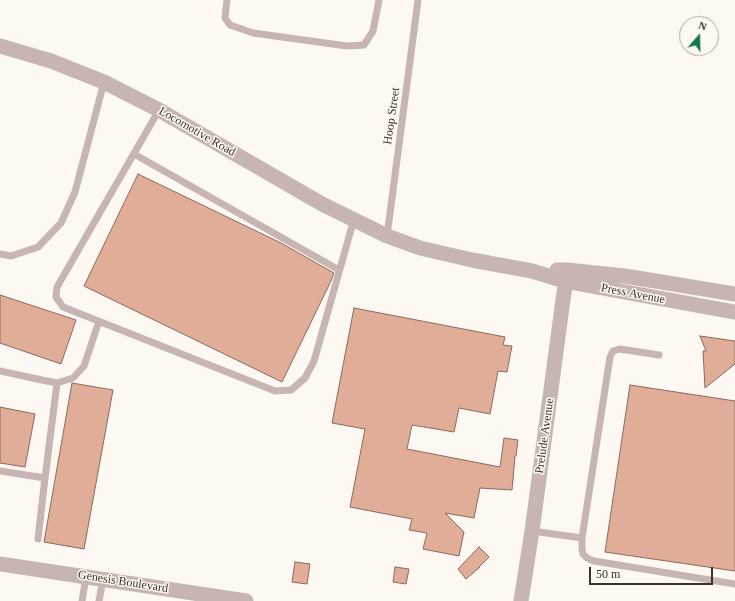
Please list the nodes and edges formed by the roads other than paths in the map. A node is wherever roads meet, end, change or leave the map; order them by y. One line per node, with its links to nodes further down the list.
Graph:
1 (227, 0): 2 (lane)
2 (379, 0)
3 (418, 0): 9 (lane, Hoop Street)
4 (0, 46): 5 (street, Locomotive Road)
5 (104, 82): 6 (street, Locomotive Road); 10 (lane)
6 (159, 110): 7 (lane); 8 (street, Locomotive Road)
7 (134, 154): 11 (lane); 17 (lane)
8 (354, 220): 9 (street, Locomotive Road); 11 (lane)
9 (387, 236): 12 (street, Press Avenue)
10 (0, 254)
11 (339, 270): 17 (lane)
12 (566, 275): 13 (street, Press Avenue); 15 (street, Press Avenue); 23 (street, Prelude Avenue)
13 (700, 288): 14 (street, Press Avenue); 15 (street)
14 (735, 294)
15 (696, 305): 16 (street, Press Avenue)
16 (735, 312)
17 (99, 321): 20 (lane)
18 (659, 355): 24 (lane)
19 (0, 371): 20 (lane)
20 (57, 383): 22 (lane)
21 (0, 471): 22 (lane)
22 (45, 478): 25 (lane)
23 (532, 531): 24 (lane); 33 (street, Prelude Avenue)
24 (582, 538): 29 (lane)
25 (38, 539)
26 (0, 564): 27 (street, Genesis Boulevard)
27 (86, 577): 28 (street, Genesis Boulevard); 30 (lane)
28 (103, 579): 31 (lane); 32 (street, Genesis Boulevard)
29 (735, 584)
30 (82, 601)
31 (99, 601)
32 (246, 601)
33 (521, 601)

